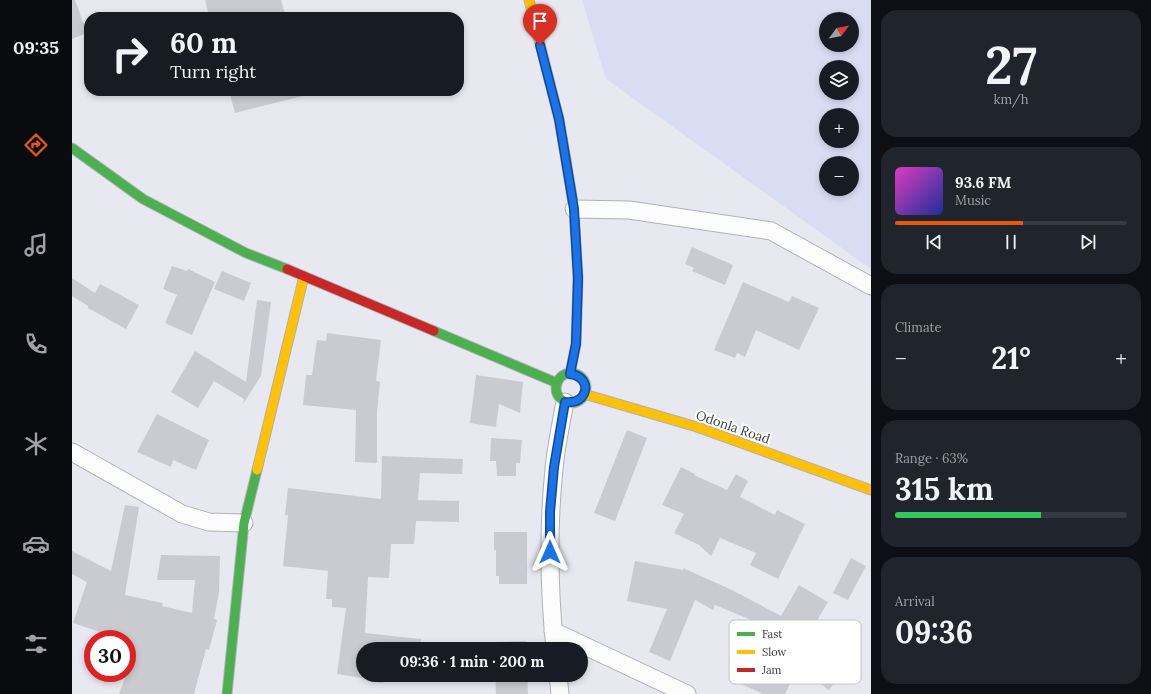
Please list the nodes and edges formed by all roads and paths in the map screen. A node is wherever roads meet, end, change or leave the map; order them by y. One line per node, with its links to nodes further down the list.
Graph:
1 (528, 0): 3 (street)
2 (72, 148): 4 (street)
3 (574, 209): 5 (street); 6 (street)
4 (304, 276): 7 (street); 12 (street)
5 (871, 286)
6 (570, 374): 7 (street); 8 (street)
7 (557, 383): 9 (street)
8 (584, 394): 9 (street); 11 (street, Odonla Road)
9 (565, 402): 13 (street)
10 (72, 452): 12 (street)
11 (871, 490)
12 (244, 523): 16 (street)
13 (553, 631): 14 (street); 18 (street)
14 (554, 642)
15 (559, 682): 17 (street)
16 (227, 694)
17 (560, 694)
18 (687, 694)

